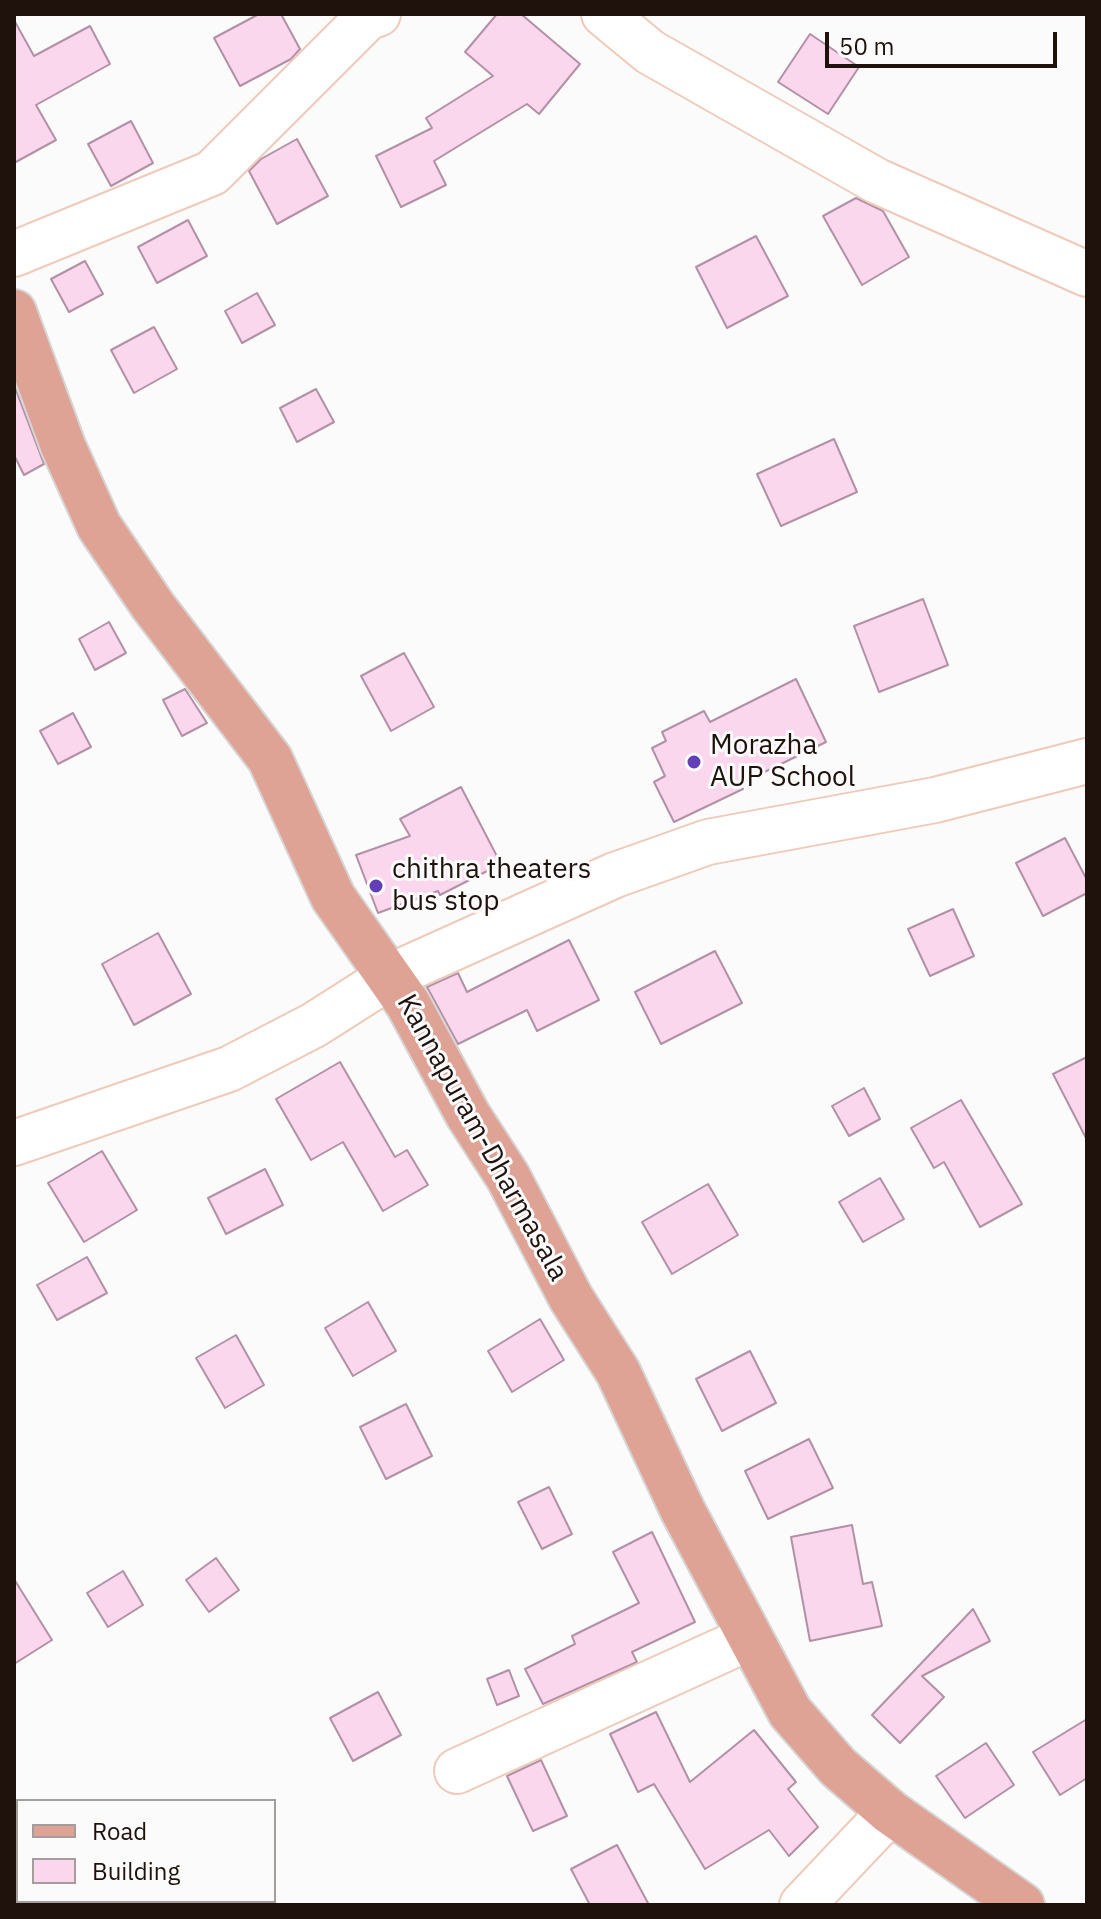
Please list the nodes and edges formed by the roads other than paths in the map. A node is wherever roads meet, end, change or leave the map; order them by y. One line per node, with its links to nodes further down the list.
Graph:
1 (378, 14): 3 (street)
2 (604, 14): 4 (street)
3 (14, 254)
4 (1087, 274)
5 (14, 312): 7 (main road, Kannapuram-Dharmasala)
6 (1087, 761): 7 (street)
7 (391, 976): 8 (street); 9 (main road, Kannapuram-Dharmasala)
8 (14, 1143)
9 (749, 1638): 10 (street); 11 (main road, Kannapuram-Dharmasala)
10 (457, 1771)
11 (890, 1812): 12 (street); 13 (main road, Kannapuram-Dharmasala)
12 (802, 1905)
13 (1022, 1905)

